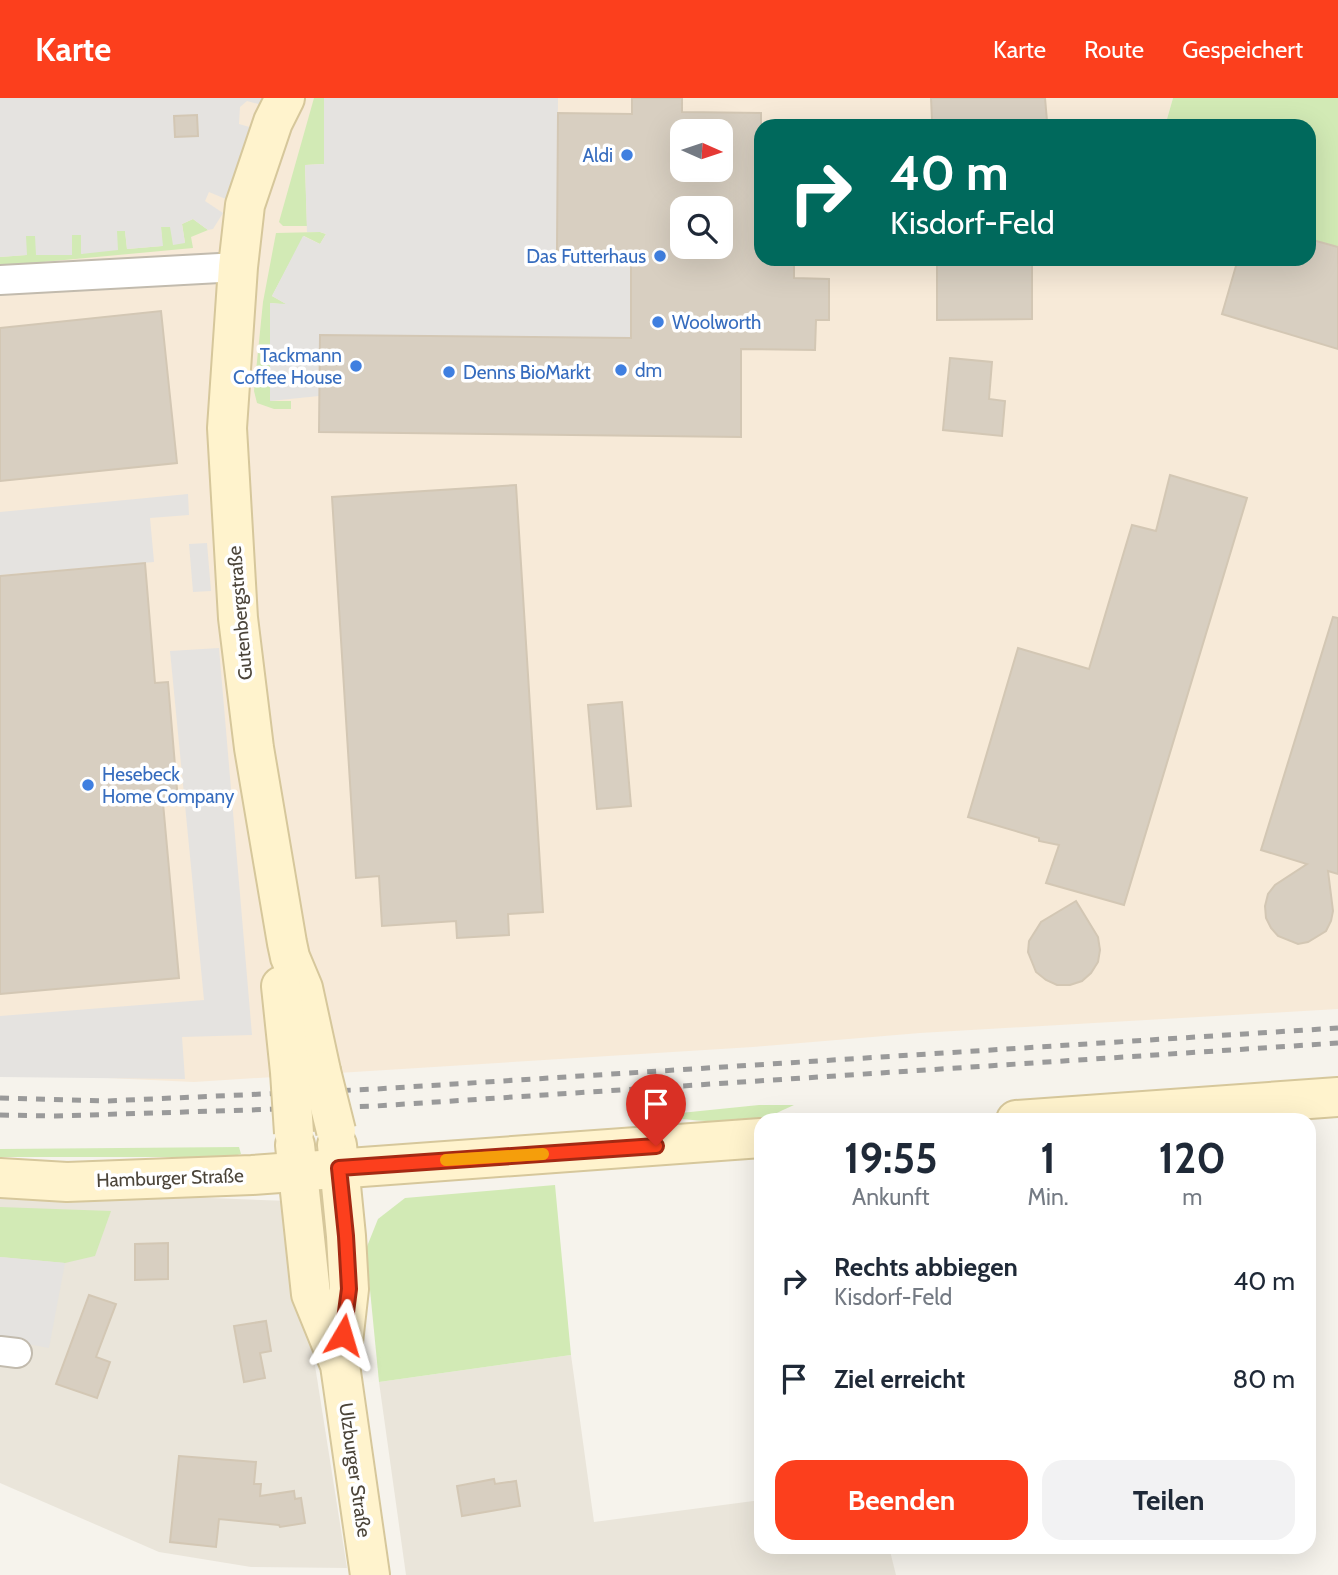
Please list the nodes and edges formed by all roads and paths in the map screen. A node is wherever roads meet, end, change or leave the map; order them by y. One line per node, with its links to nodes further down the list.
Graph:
1 (285, 98): 3 (main road, Gutenbergstraße)
2 (294, 98): 3 (main road, Gutenbergstraße)
3 (238, 267): 4 (street); 5 (main road, Gutenbergstraße)
4 (0, 280)
5 (306, 1072): 9 (main road, Gutenbergstraße, bridge); 10 (main road, Gutenbergstraße, bridge)
6 (1338, 1097): 7 (main road)
7 (1114, 1113)
8 (754, 1138): 9 (main road, Hamburger Straße)
9 (337, 1149): 10 (main road, Hamburger Straße); 12 (main road, Ulzburger Straße)
10 (296, 1171): 11 (main road, Hamburger Straße); 12 (main road, Ulzburger Straße)
11 (0, 1178)
12 (340, 1365): 13 (main road, Ulzburger Straße)
13 (370, 1575)

